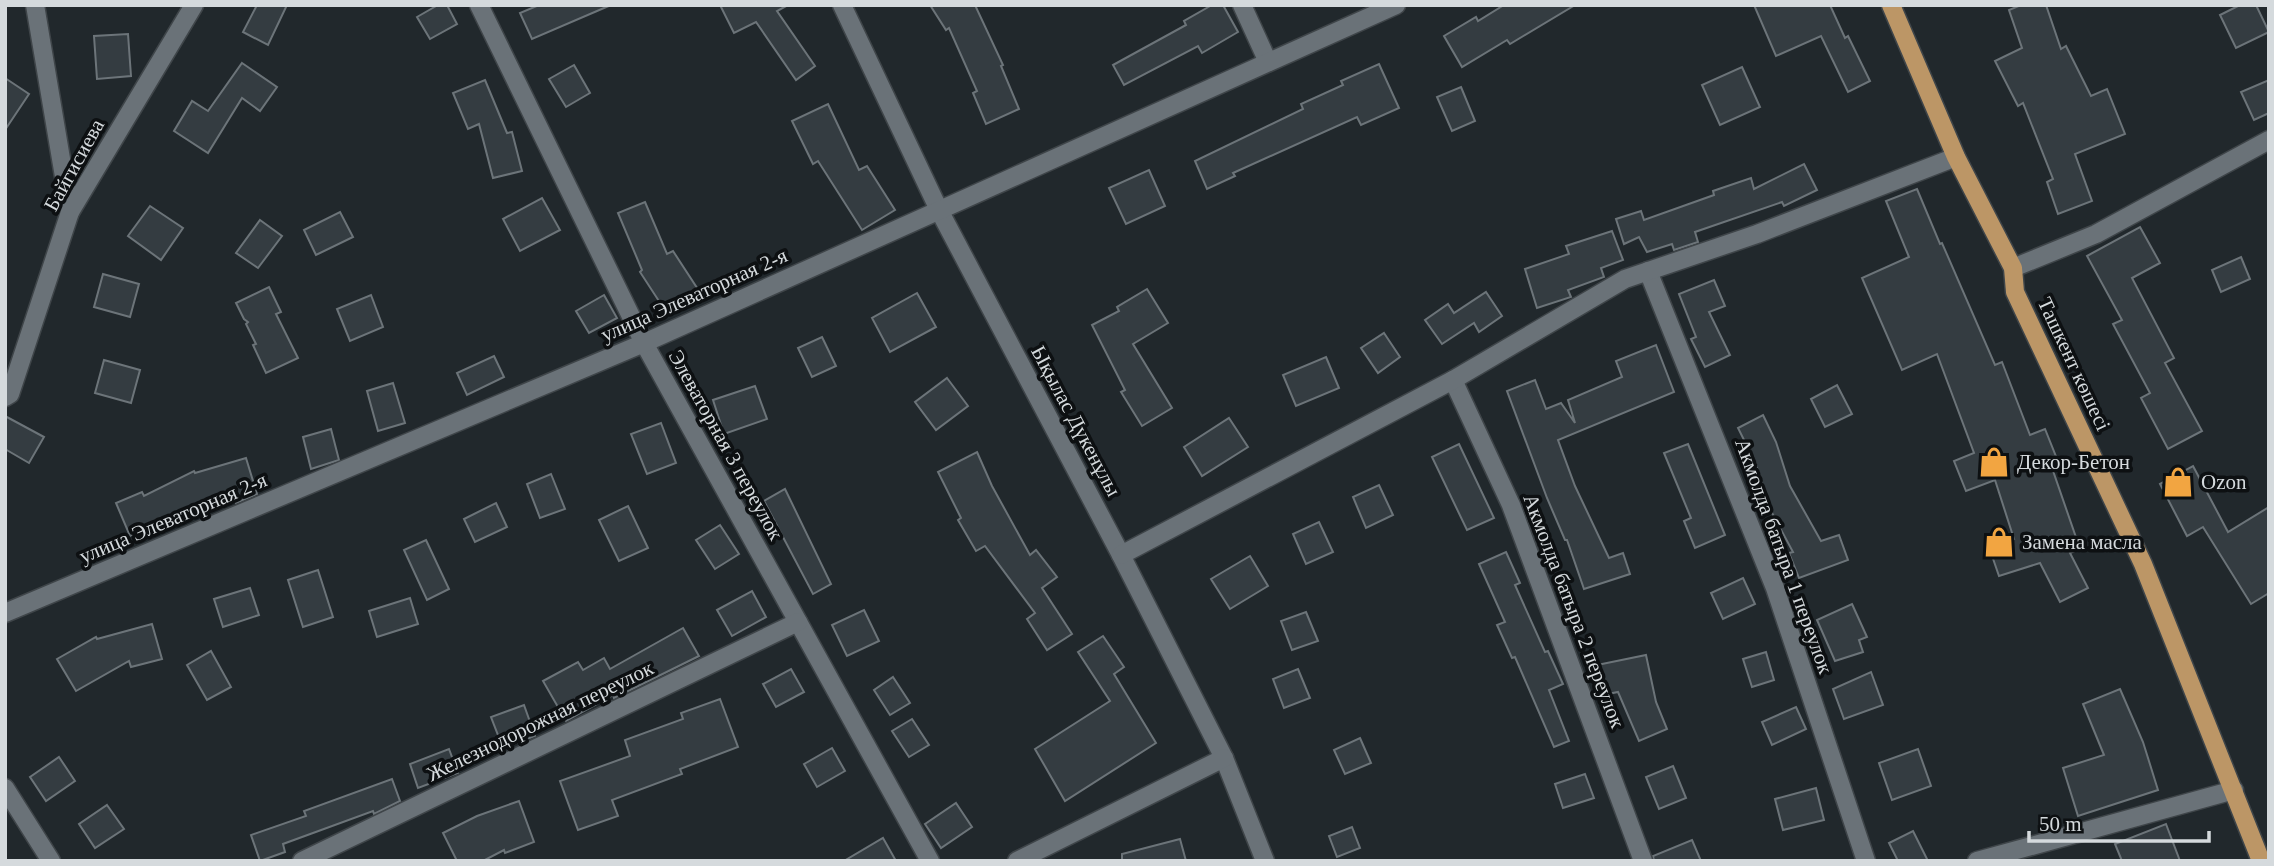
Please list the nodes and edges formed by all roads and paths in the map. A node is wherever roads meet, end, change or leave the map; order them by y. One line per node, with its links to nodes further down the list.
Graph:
1 (35, 5): 12 (street)
2 (194, 5): 12 (street, Байгисиева)
3 (479, 5): 15 (street, Элеваторная 3 переулок)
4 (842, 5): 11 (street, Ықылас Дүкенұлы)
5 (1242, 5): 8 (street)
6 (1396, 5): 8 (street, улица Элеваторная 2-я)
7 (1891, 5): 10 (main road, Ташкент көшесі)
8 (1268, 62): 11 (street, улица Элеваторная 2-я)
9 (2269, 140): 13 (street)
10 (1956, 157): 13 (main road, Ташкент көшесі); 14 (street)
11 (939, 210): 15 (street, улица Элеваторная 2-я); 18 (street, Ықылас Дүкенұлы)
12 (70, 212): 17 (street, Байгисиева)
13 (2013, 268): 23 (main road, Ташкент көшесі)
14 (1648, 271): 16 (street); 30 (street, Акмолда батыра 1 переулок)
15 (644, 343): 19 (street, улица Элеваторная 2-я); 20 (street, Элеваторная 3 переулок)
16 (1453, 380): 18 (street); 29 (street, Акмолда батыра 2 переулок)
17 (5, 397)
18 (1121, 555): 21 (street, Ықылас Дүкенұлы)
19 (5, 613)
20 (799, 622): 25 (street, Железнодорожная переулок); 26 (street, Элеваторная 3 переулок)
21 (1224, 758): 27 (street); 28 (street, Ықылас Дүкенұлы)
22 (5, 789): 24 (street)
23 (2234, 790): 31 (street); 32 (main road, Ташкент көшесі)
24 (51, 861)
25 (302, 861)
26 (930, 861)
27 (1017, 861)
28 (1265, 861)
29 (1643, 861)
30 (1866, 861)
31 (1977, 861)
32 (2260, 861)

